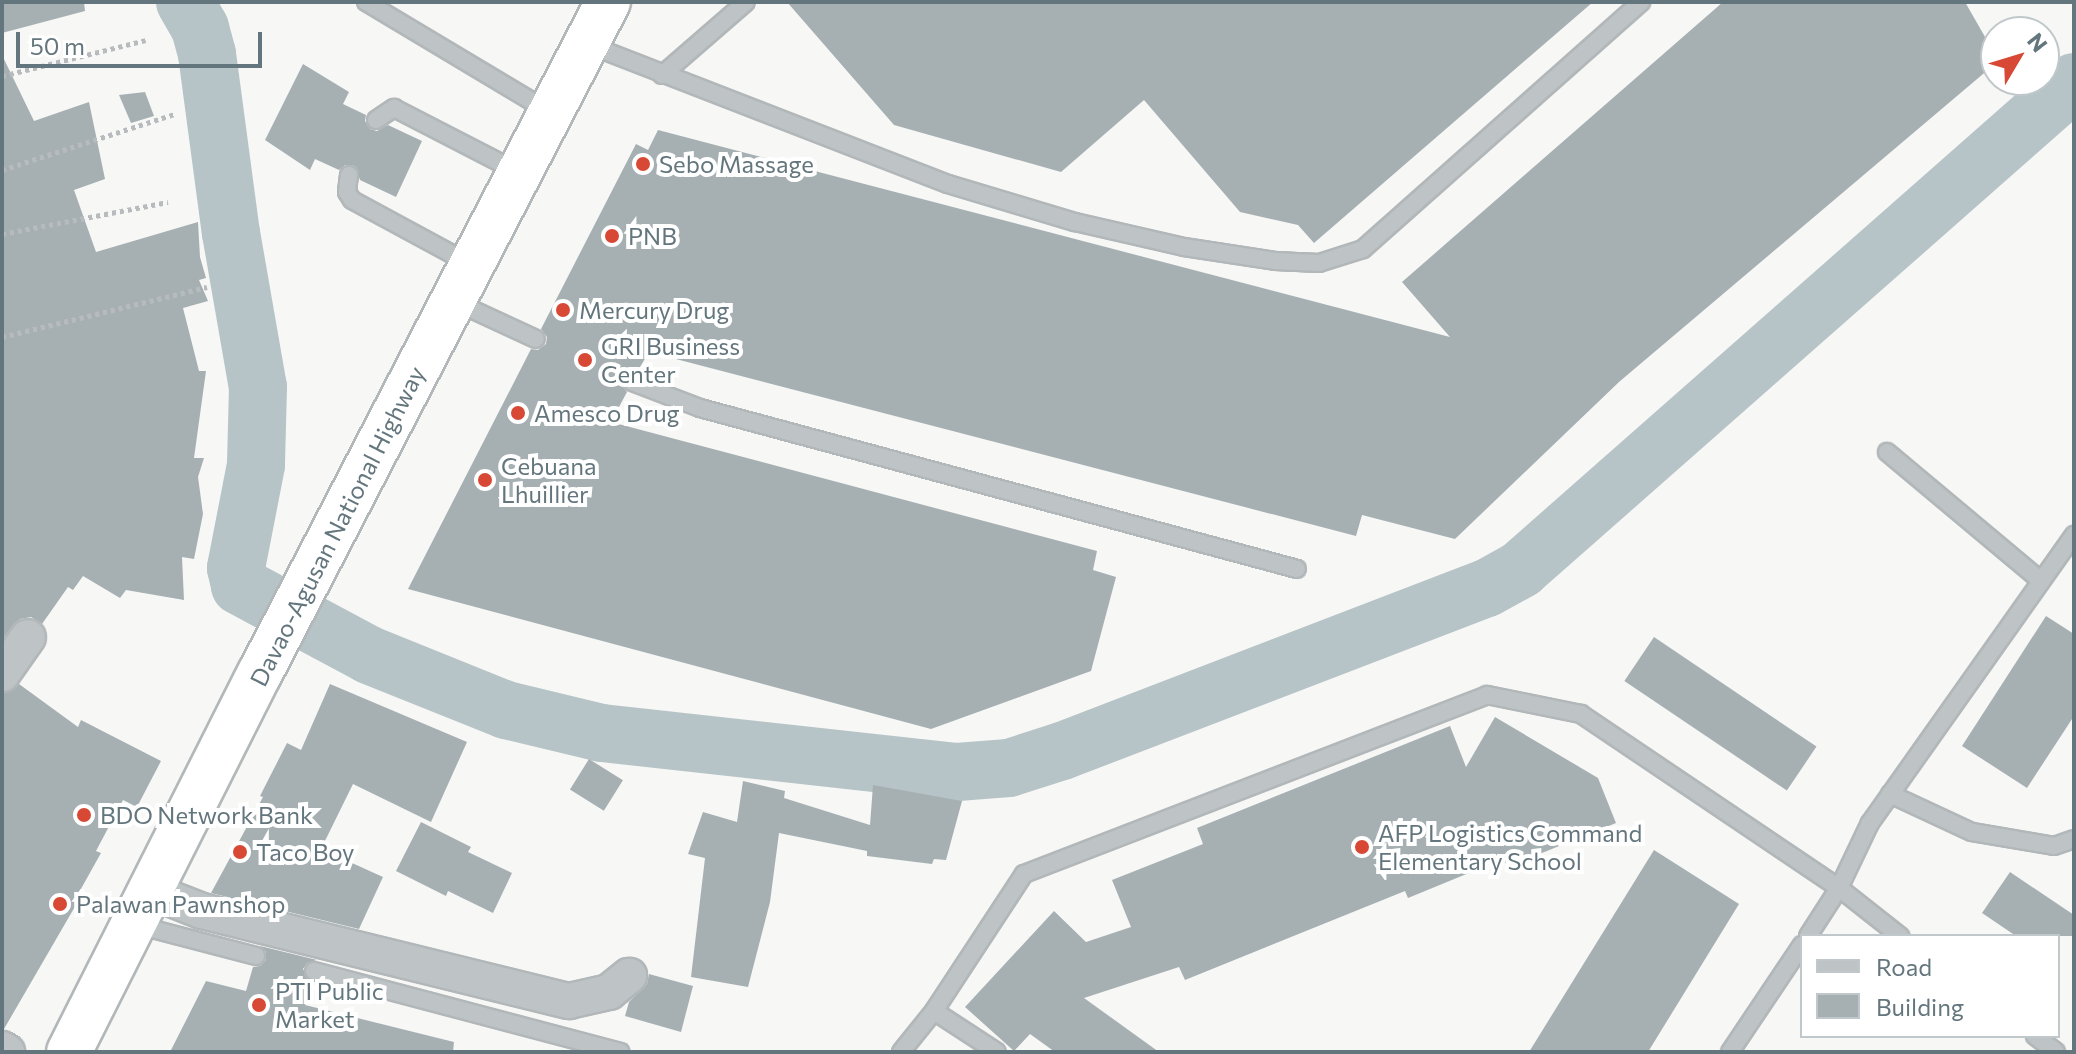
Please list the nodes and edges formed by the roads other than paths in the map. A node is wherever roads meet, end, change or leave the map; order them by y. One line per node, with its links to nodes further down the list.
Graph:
1 (366, 2): 7 (lane)
2 (608, 2): 5 (highway, Davao-Agusan National Highway)
3 (746, 2): 6 (lane)
4 (1641, 2): 6 (lane)
5 (587, 44): 6 (lane); 7 (highway, Davao-Agusan National Highway)
6 (662, 75)
7 (551, 112): 9 (highway, Davao-Agusan National Highway)
8 (376, 120): 9 (lane)
9 (519, 173): 11 (highway, Davao-Agusan National Highway)
10 (349, 175): 11 (lane)
11 (462, 283): 12 (lane); 23 (highway, Davao-Agusan National Highway)
12 (536, 339)
13 (632, 382): 16 (lane)
14 (1887, 452): 17 (lane)
15 (2074, 535): 17 (lane)
16 (1297, 569)
17 (2040, 580): 20 (lane)
18 (28, 637): 19 (street)
19 (2, 674)
20 (1890, 794): 21 (lane); 22 (lane)
21 (2074, 839)
22 (1839, 888): 24 (lane); 25 (lane); 30 (lane)
23 (142, 907): 27 (lane); 29 (street); 32 (highway, Davao-Agusan National Highway)
24 (1809, 934)
25 (1897, 934)
26 (1800, 948): 36 (lane)
27 (256, 956)
28 (314, 971): 33 (lane)
29 (629, 976)
30 (934, 1011): 34 (lane); 35 (lane)
31 (2038, 1038): 37 (lane)
32 (69, 1052)
33 (620, 1052)
34 (901, 1052)
35 (997, 1052)
36 (1730, 1052)
37 (2056, 1052)

